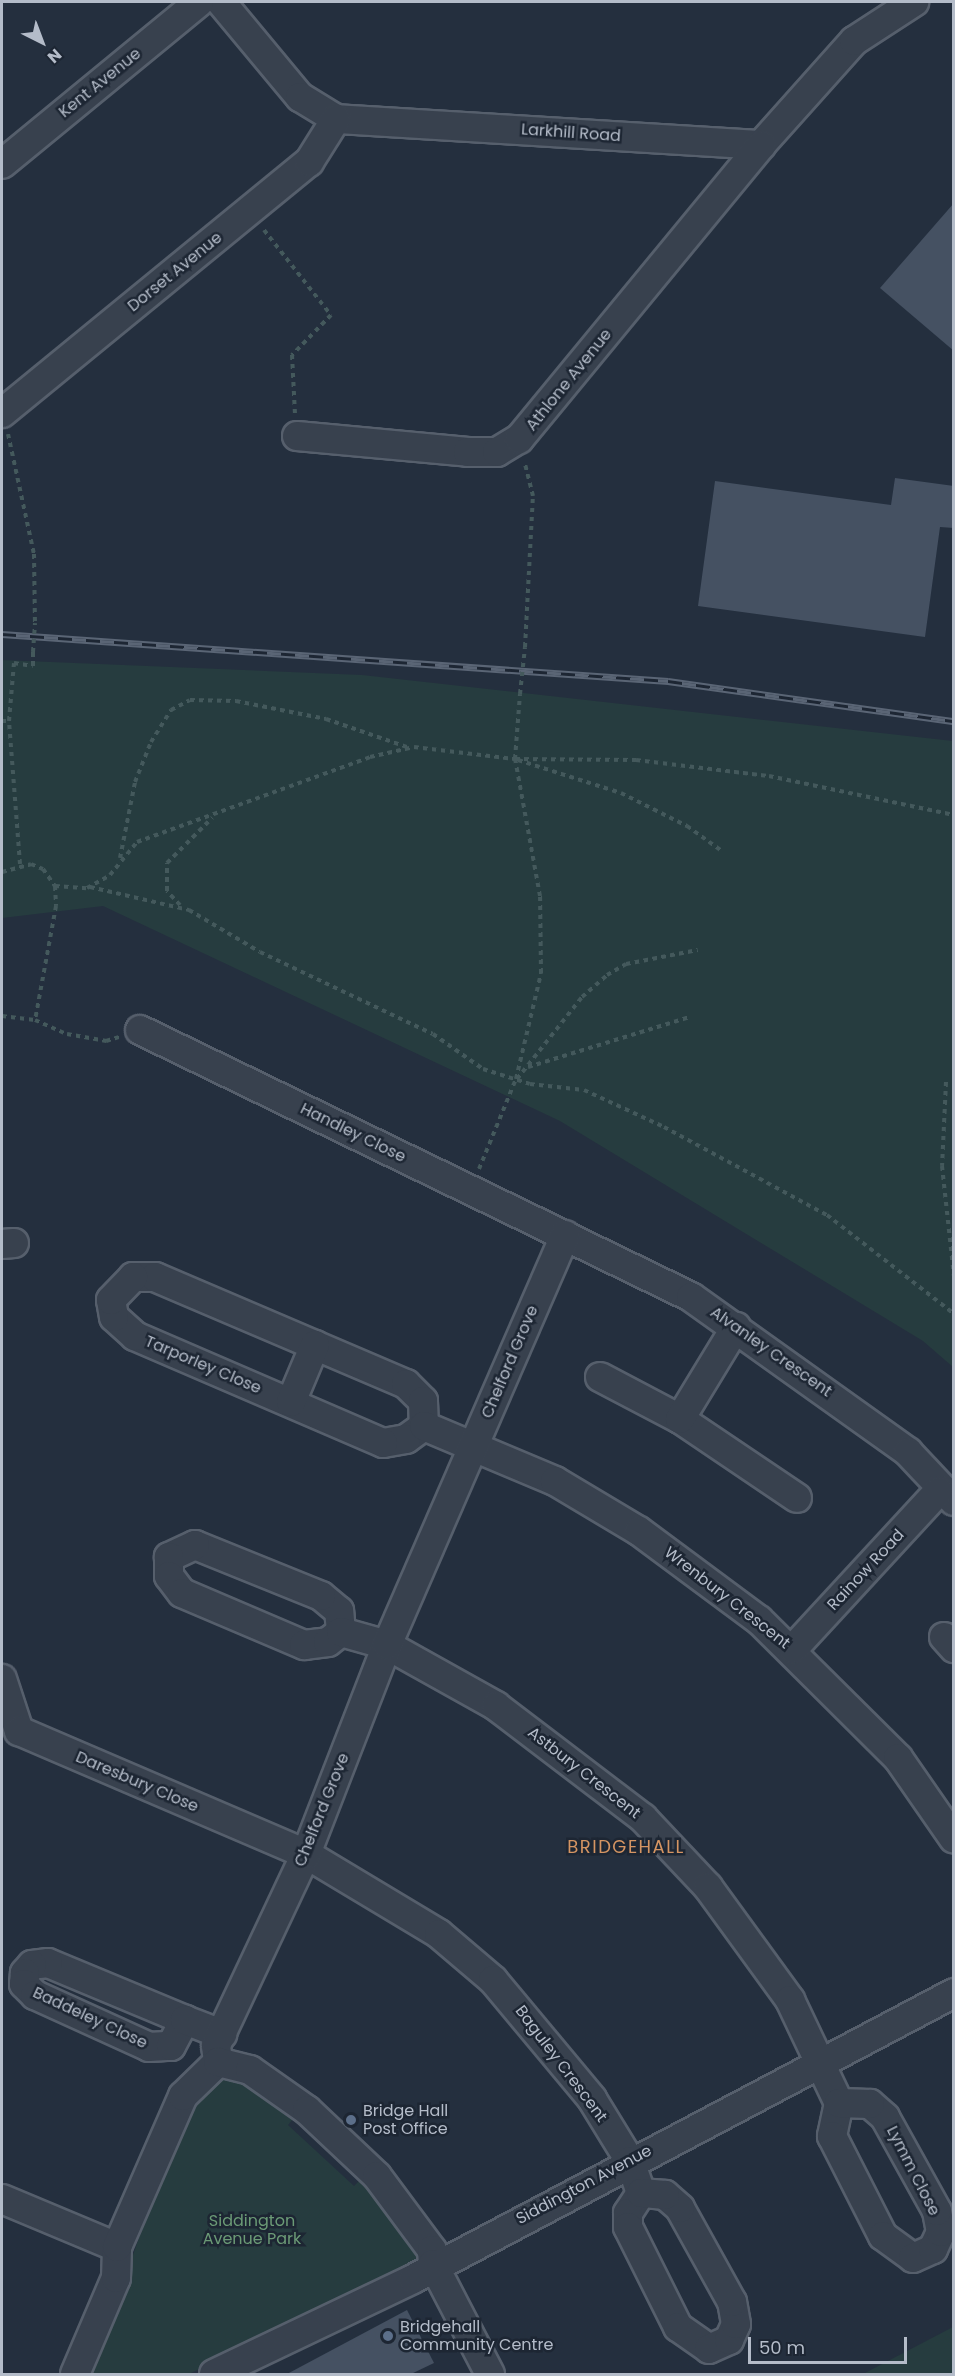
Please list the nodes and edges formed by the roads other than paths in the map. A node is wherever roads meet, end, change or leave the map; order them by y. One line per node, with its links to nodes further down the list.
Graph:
1 (199, 2): 6 (street, Kent Avenue)
2 (221, 2): 4 (street, Larkhill Road)
3 (914, 2): 5 (street)
4 (336, 119): 5 (street, Larkhill Road); 7 (street, Dorset Avenue)
5 (761, 145): 8 (street, Athlone Avenue)
6 (2, 164)
7 (2, 413)
8 (297, 436)
9 (140, 1030): 10 (street, Handley Close)
10 (565, 1235): 11 (street, Alvanley Crescent); 17 (street, Chelford Grove)
11 (736, 1327): 15 (street); 18 (street, Alvanley Crescent)
12 (315, 1345): 14 (street); 14 (street, Tarporley Close); 16 (street, Tarporley Close)
13 (600, 1377): 15 (street)
14 (291, 1402): 16 (street, Tarporley Close)
15 (680, 1419): 19 (street)
16 (424, 1426): 17 (street)
17 (472, 1449): 21 (street, Chelford Grove); 22 (street, Wrenbury Crescent)
18 (946, 1496): 22 (street, Rainow Road)
19 (797, 1498)
20 (341, 1632): 20 (street); 21 (street, Astbury Crescent)
21 (387, 1645): 25 (street, Chelford Grove); 30 (street, Astbury Crescent)
22 (793, 1649): 24 (street, Wrenbury Crescent)
23 (2, 1679): 25 (street, Daresbury Close)
24 (954, 1839)
25 (306, 1854): 28 (street, Chelford Grove); 32 (street, Baguley Crescent)
26 (954, 1993): 30 (street, Siddington Avenue)
27 (185, 2020): 27 (street, Baddeley Close); 28 (street, Baddeley Close)
28 (222, 2034): 29 (street, Chelford Grove)
29 (218, 2062): 35 (street); 36 (street)
30 (822, 2063): 31 (street); 32 (street, Siddington Avenue)
31 (839, 2103): 31 (street, Lymm Close)
32 (630, 2161): 33 (street, Baguley Crescent); 36 (street, Siddington Avenue)
33 (641, 2193): 33 (street)
34 (2, 2199): 35 (street)
35 (117, 2247): 38 (street)
36 (433, 2264): 37 (street, Siddington Avenue); 40 (street)
37 (262, 2364): 39 (street, Siddington Avenue)
38 (75, 2374)
39 (214, 2374)
40 (490, 2374)

